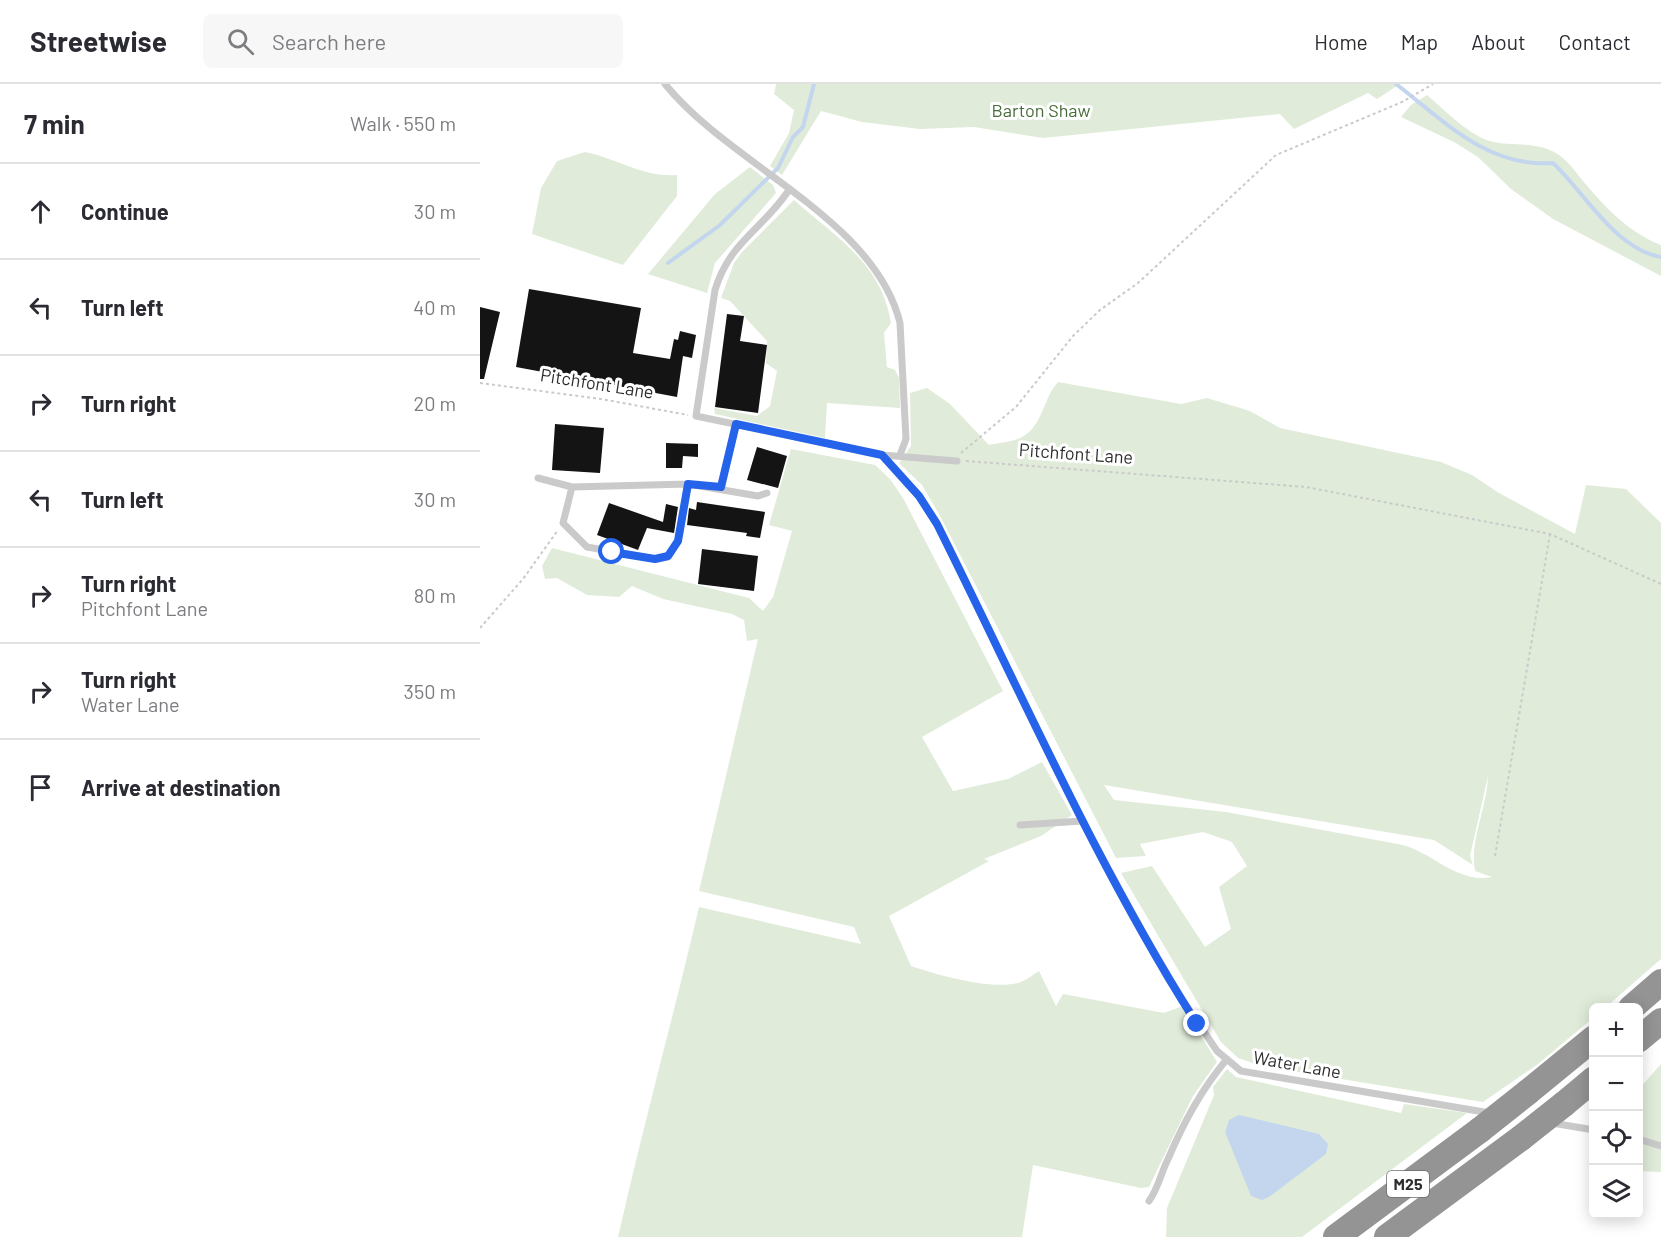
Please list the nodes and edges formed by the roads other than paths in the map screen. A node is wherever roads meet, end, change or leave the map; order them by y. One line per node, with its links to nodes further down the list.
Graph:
1 (665, 84): 2 (lane)
2 (789, 190): 3 (lane); 5 (lane)
3 (736, 424): 4 (lane); 10 (lane)
4 (882, 455): 5 (lane); 12 (lane, Water Lane)
5 (900, 455): 6 (lane)
6 (957, 460)
7 (538, 478): 9 (lane)
8 (688, 484): 9 (lane); 9 (lane); 10 (lane)
9 (572, 487)
10 (721, 487): 11 (lane)
11 (767, 493)
12 (1082, 821): 13 (lane); 19 (lane, Water Lane)
13 (1020, 825)
14 (1661, 982): 15 (highway)
15 (1637, 1003)
16 (1661, 1021): 17 (highway)
17 (1643, 1036)
18 (1589, 1041): 26 (highway, M25, bridge)
19 (1227, 1059): 21 (lane, Water Lane); 25 (lane)
20 (1589, 1082): 21 (highway, M25, bridge)
21 (1521, 1125): 22 (lane, Water Lane); 27 (highway, M25)
22 (1589, 1130)
23 (1643, 1141): 24 (lane)
24 (1661, 1146)
25 (1149, 1201)
26 (1336, 1237)
27 (1387, 1237)

